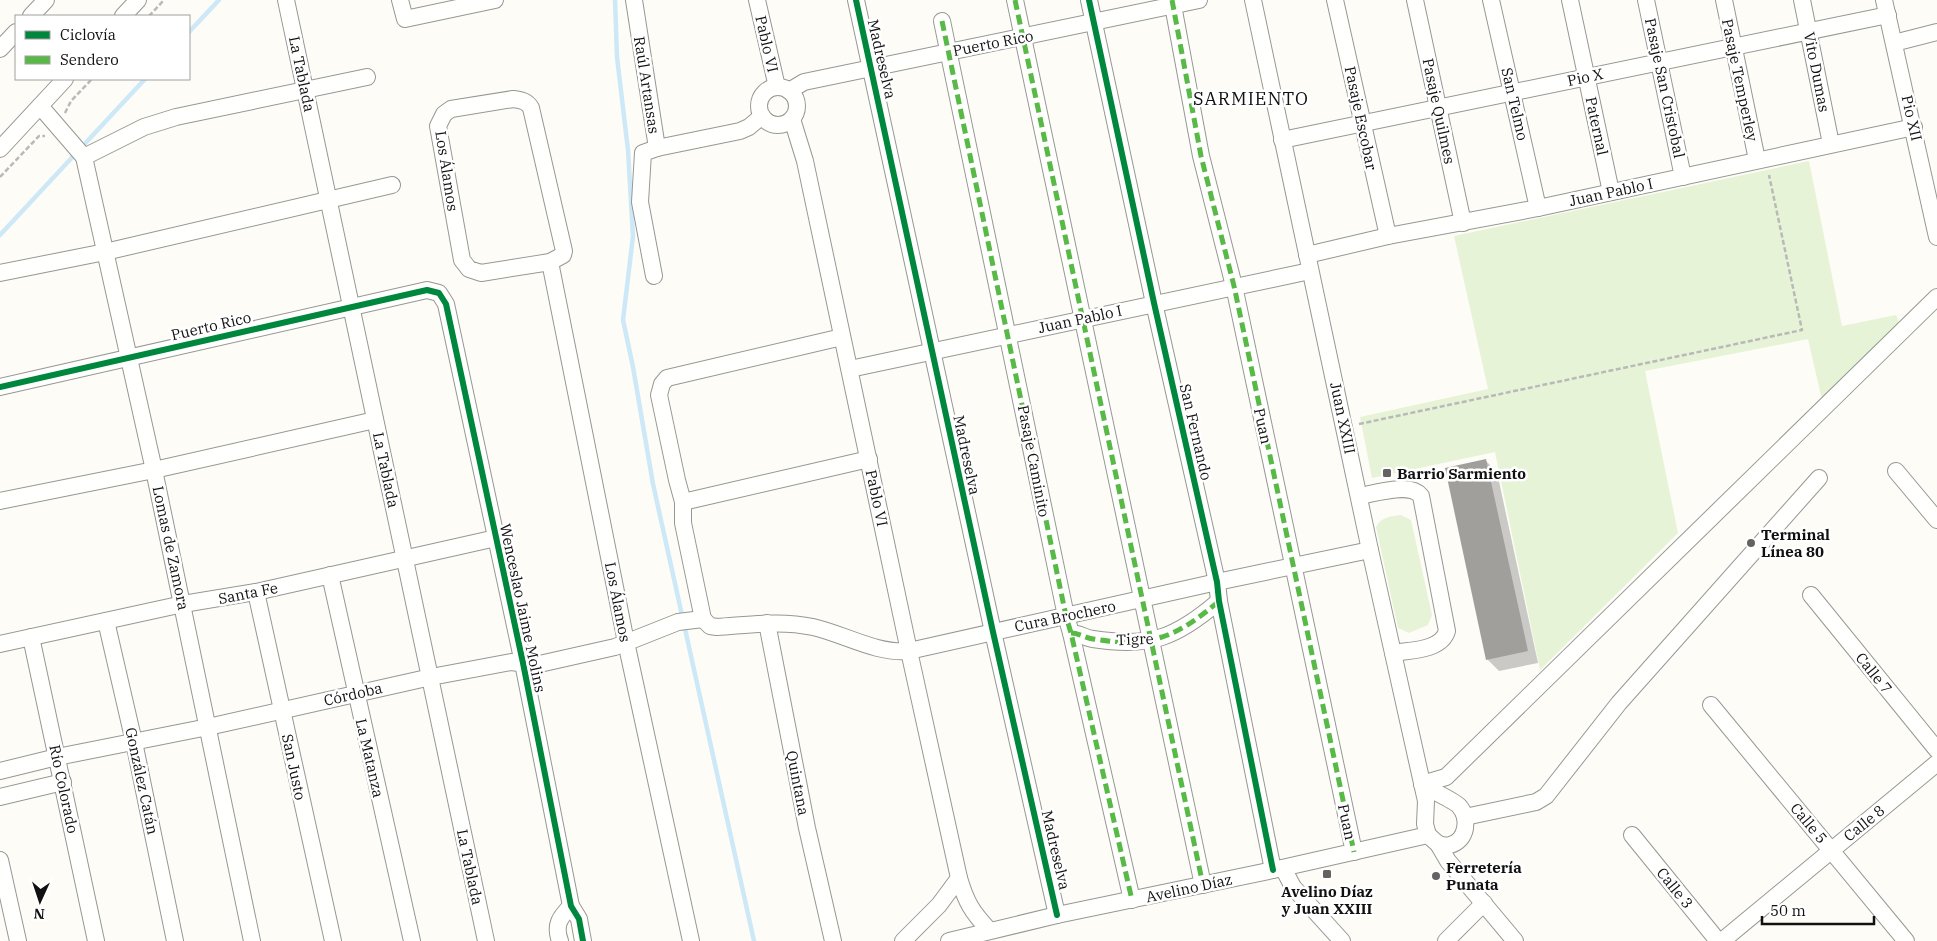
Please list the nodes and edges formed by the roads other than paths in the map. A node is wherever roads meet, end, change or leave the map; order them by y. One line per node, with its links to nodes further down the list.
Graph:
1 (46, 0): 22 (street)
2 (138, 0): 23 (street)
3 (286, 0): 40 (street, La Tablada)
4 (400, 0): 5 (street)
5 (495, 0)
6 (634, 0): 50 (street, Raúl Artansas)
7 (757, 0): 39 (street, Pablo VI)
8 (856, 0): 35 (street, Madreselva)
9 (1015, 0): 29 (street)
10 (1089, 0): 25 (street, San Fernando)
11 (1199, 0): 20 (street, Puerto Rico)
12 (1253, 0): 48 (street, Juan XXIII)
13 (1335, 0): 46 (street, Pasaje Escobar)
14 (1414, 0): 43 (street, Pasaje Quilmes)
15 (1491, 0): 41 (street, San Telmo)
16 (1570, 0): 37 (street, Paternal)
17 (1646, 0): 34 (street, Pasaje San Cristobal)
18 (1724, 0): 31 (street, Pasaje Temperley)
19 (1802, 0): 26 (street, Vito Dumas)
20 (1172, 3): 25 (street, Puerto Rico); 67 (street, Puan)
21 (1886, 7): 26 (street, Pio X); 30 (street, Pio XII)
22 (32, 15)
23 (124, 15)
24 (942, 21): 33 (street, Pasaje Caminito)
25 (1093, 22): 29 (street, Puerto Rico); 70 (street, San Fernando)
26 (1809, 30): 31 (street, Pio X); 49 (street, Vito Dumas)
27 (1937, 32): 30 (street)
28 (15, 33): 32 (street)
29 (1022, 38): 33 (street, Puerto Rico); 72 (street)
30 (1894, 43): 47 (street, Pio XII)
31 (1733, 46): 34 (street, Pio X); 53 (street, Pasaje Temperley)
32 (0, 49)
33 (949, 52): 35 (street, Puerto Rico); 73 (street, Pasaje Caminito)
34 (1659, 61): 37 (street, Pio X); 54 (street, Pasaje San Cristobal)
35 (871, 68): 39 (street, Puerto Rico); 75 (street, Madreselva)
36 (368, 77): 40 (street)
37 (1587, 77): 41 (street, Pio X); 56 (street, Paternal)
38 (64, 80): 42 (street)
39 (783, 89): 44 (street); 45 (street)
40 (305, 91): 52 (street); 57 (street, La Tablada)
41 (1512, 92): 43 (street, Pio X); 58 (street, San Telmo)
42 (40, 106): 51 (street); 52 (street)
43 (1438, 108): 46 (street, Pio X); 59 (street, Pasaje Quilmes)
44 (762, 116): 45 (street); 50 (street, Raúl Artansas)
45 (792, 119): 74 (street, Pablo VI)
46 (1362, 124): 48 (street, Pio X); 60 (street, Pasaje Escobar)
47 (1914, 127): 49 (street, Juan Pablo I); 61 (street, Pio XII)
48 (1282, 140): 64 (street, Juan XXIII)
49 (1831, 144): 53 (street, Juan Pablo I)
50 (657, 148): 66 (street)
51 (0, 149)
52 (84, 156): 62 (street, Lomas de Zamora)
53 (1761, 159): 54 (street, Juan Pablo I)
54 (1683, 176): 56 (street, Juan Pablo I)
55 (392, 185): 57 (street)
56 (1611, 192): 58 (street, Juan Pablo I)
57 (328, 199): 62 (street); 71 (street, La Tablada)
58 (1538, 208): 59 (street, Juan Pablo I)
59 (1463, 222): 60 (street, Juan Pablo I)
60 (1388, 236): 64 (street, Juan Pablo I)
61 (1937, 237)
62 (106, 252): 65 (street); 76 (street, Lomas de Zamora)
63 (550, 262): 63 (street, Los Álamos); 107 (street, Los Álamos)
64 (1309, 263): 67 (street, Juan Pablo I); 84 (street, Juan XXIII)
65 (0, 273)
66 (654, 276)
67 (1234, 286): 70 (street, Juan Pablo I); 91 (street, Puan)
68 (427, 290): 71 (street, Puerto Rico); 88 (street, Wenceslao Jaime Molins)
69 (1937, 297): 123 (street)
70 (1154, 303): 72 (street, Juan Pablo I); 93 (street, San Fernando)
71 (351, 307): 76 (street, Puerto Rico); 79 (street, La Tablada)
72 (1082, 319): 73 (street, Juan Pablo I); 96 (street)
73 (1009, 335): 75 (street, Juan Pablo I); 99 (street, Pasaje Caminito)
74 (842, 337): 77 (street, Pablo VI); 86 (street)
75 (932, 351): 77 (street, Juan Pablo I); 103 (street, Madreselva)
76 (129, 358): 78 (street, Puerto Rico); 81 (street, Lomas de Zamora)
77 (850, 369): 80 (street, Pablo VI)
78 (0, 387)
79 (375, 420): 81 (street); 90 (street, La Tablada)
80 (869, 459): 86 (street); 109 (street, Pablo VI)
81 (154, 470): 85 (street); 98 (street, Lomas de Zamora)
82 (1896, 471): 87 (street)
83 (1819, 478): 127 (street)
84 (1360, 496): 89 (street, Juan XXIII); 110 (street)
85 (0, 501)
86 (684, 502): 101 (street)
87 (1937, 520)
88 (496, 538): 90 (street, Santa Fe); 111 (street, Wenceslao Jaime Molins)
89 (1370, 550): 91 (street, Cura Brochero); 110 (street, Juan XXIII)
90 (405, 558): 92 (street, Santa Fe); 112 (street, La Tablada)
91 (1293, 567): 93 (street, Cura Brochero); 131 (street, Puan)
92 (330, 575): 94 (street, Santa Fe); 113 (street, La Matanza)
93 (1217, 582): 96 (street, Cura Brochero); 97 (street, San Fernando)
94 (256, 592): 98 (street, Santa Fe); 115 (street, San Justo)
95 (1811, 595): 118 (street, Calle 7)
96 (1141, 600): 99 (street, Cura Brochero); 106 (street)
97 (1220, 601): 106 (street, Tigre); 133 (street, San Fernando)
98 (183, 604): 100 (street, Santa Fe); 116 (street, Lomas de Zamora)
99 (1066, 616): 103 (street, Cura Brochero); 104 (street, Pasaje Caminito)
100 (106, 621): 105 (street, Santa Fe); 117 (street, González Catán)
101 (690, 621): 102 (street, Cura Brochero); 107 (street, Córdoba)
102 (766, 623): 109 (street, Cura Brochero); 151 (street, Quintana)
103 (993, 632): 109 (street, Cura Brochero); 139 (street, Madreselva)
104 (1071, 633): 106 (street, Tigre); 136 (street, Pasaje Caminito)
105 (31, 638): 108 (street, Santa Fe); 119 (street, Río Colorado)
106 (1150, 641): 135 (street)
107 (626, 642): 111 (street, Córdoba); 150 (street, Los Álamos)
108 (0, 644)
109 (909, 651): 134 (street, Pablo VI)
110 (1393, 653): 123 (street, Juan XXIII)
111 (523, 663): 112 (street, Córdoba); 138 (street, Wenceslao Jaime Molins)
112 (431, 677): 113 (street, Córdoba); 148 (street, La Tablada)
113 (356, 694): 115 (street, Córdoba); 147 (street, La Matanza)
114 (1711, 705): 130 (street, Calle 5)
115 (282, 711): 116 (street, Córdoba); 146 (street, San Justo)
116 (208, 727): 117 (street, Córdoba); 145 (street, Lomas de Zamora)
117 (134, 742): 119 (street, Córdoba); 144 (street, González Catán)
118 (1937, 750)
119 (57, 757): 121 (street, Córdoba); 122 (street, Río Colorado)
120 (1937, 763): 130 (street, Calle 8)
121 (0, 771)
122 (63, 782): 124 (street); 143 (street, Río Colorado)
123 (1422, 784): 125 (street); 126 (street, Juan XXIII)
124 (0, 798)
125 (1450, 800): 126 (street); 127 (street)
126 (1427, 812): 129 (street, Juan XXIII)
127 (1465, 818): 129 (street)
128 (1632, 835): 157 (street, Calle 3)
129 (1433, 840): 131 (street, Avelino Díaz); 137 (street)
130 (1831, 850): 158 (street, Calle 8); 159 (street, Calle 5)
131 (1354, 852): 133 (street, Avelino Díaz)
132 (0, 860): 142 (street)
133 (1278, 869): 135 (street, Avelino Díaz); 154 (street, San Fernando)
134 (959, 878): 140 (street, Pablo VI); 152 (street)
135 (1202, 885): 136 (street, Avelino Díaz)
136 (1132, 900): 139 (street, Avelino Díaz)
137 (1484, 903): 155 (street); 156 (street)
138 (571, 906): 141 (street, Wenceslao Jaime Molins); 149 (street)
139 (1058, 915): 140 (street, Avelino Díaz)
140 (990, 930): 153 (street, Avelino Díaz)
141 (583, 939): 149 (street)
142 (18, 941)
143 (96, 941)
144 (175, 941)
145 (252, 941)
146 (333, 941)
147 (412, 941)
148 (486, 941)
149 (562, 941)
150 (691, 941)
151 (833, 941)
152 (903, 941)
153 (949, 941)
154 (1342, 941)
155 (1446, 941)
156 (1515, 941)
157 (1718, 941)
158 (1722, 941)
159 (1906, 941)

